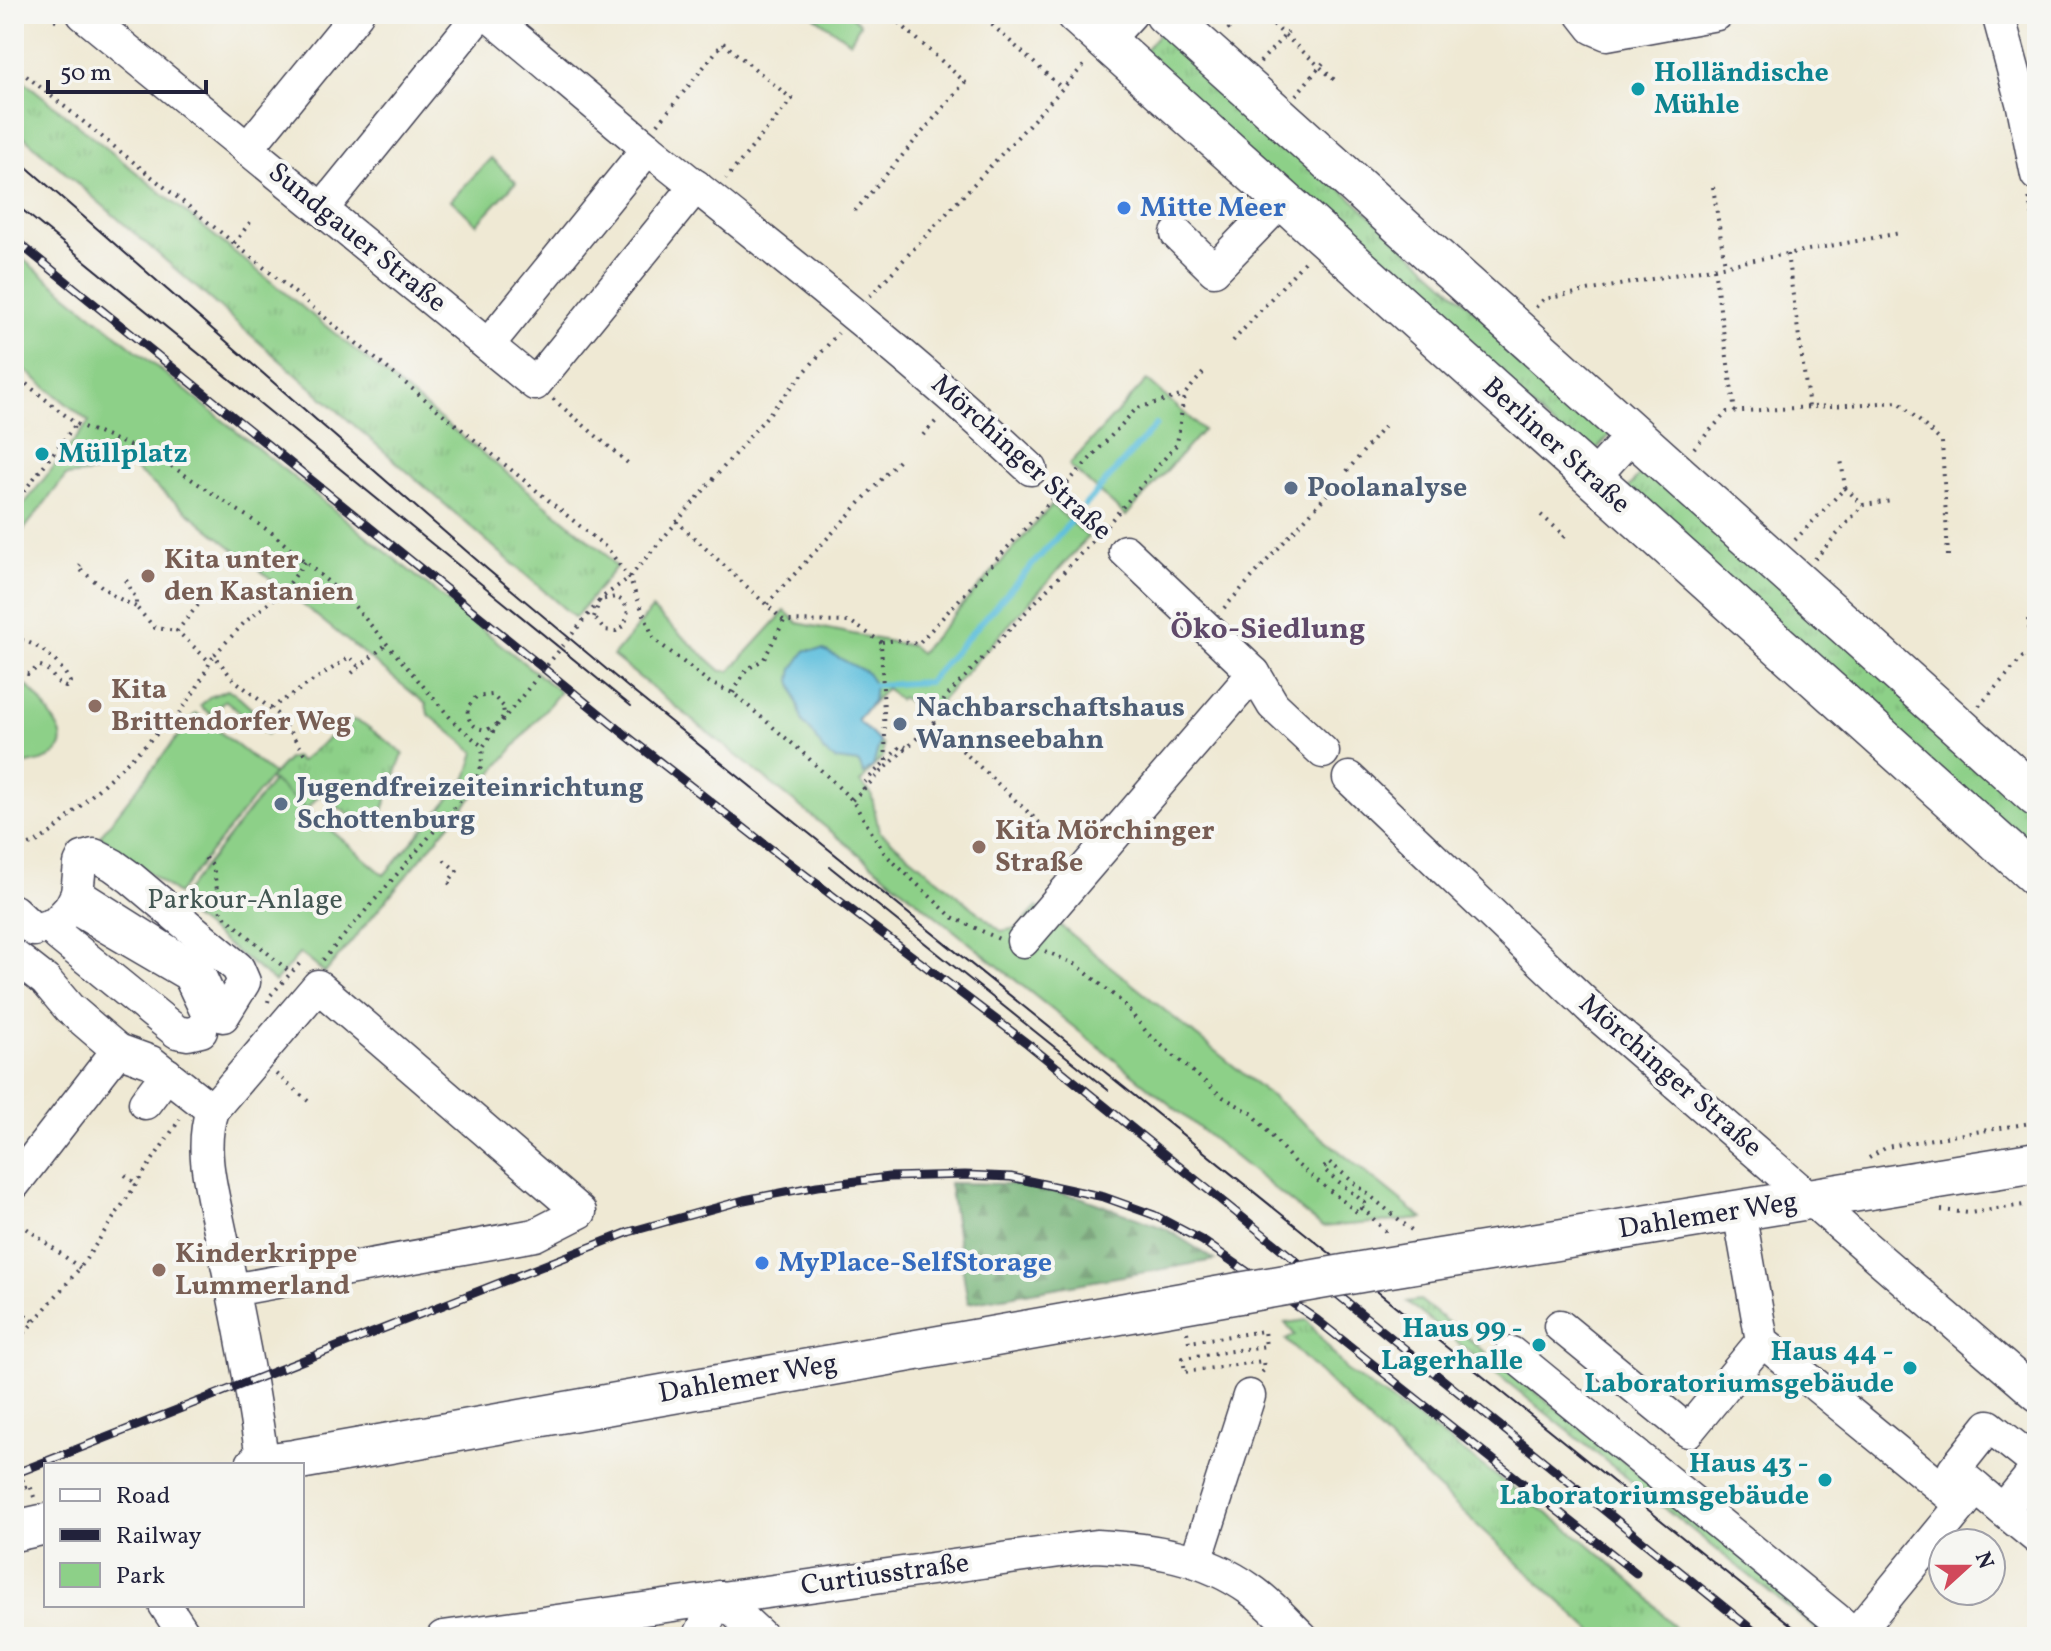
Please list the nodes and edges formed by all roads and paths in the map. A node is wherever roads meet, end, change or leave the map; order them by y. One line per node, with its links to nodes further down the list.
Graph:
1 (357, 14): 25 (street)
2 (480, 14): 30 (street)
3 (487, 14): 24 (street, Mörchinger Straße)
4 (889, 14): 31 (path)
5 (980, 14): 21 (path)
6 (1076, 14): 14 (main road, Berliner Straße)
7 (1165, 14): 51 (main road)
8 (1242, 14): 15 (path)
9 (1261, 14): 16 (path)
10 (1582, 14): 11 (street)
11 (1717, 14)
12 (1998, 14): 23 (street)
13 (89, 16): 25 (street, Sundgauer Straße)
14 (1118, 28): 29 (main road, Berliner Straße)
15 (1226, 32)
16 (1286, 34): 17 (path); 18 (path)
17 (1260, 62)
18 (1321, 65): 20 (path); 22 (path)
19 (14, 66): 36 (path)
20 (1338, 83)
21 (1063, 89)
22 (1296, 95)
23 (2030, 105): 26 (street)
24 (653, 136): 27 (street, Mörchinger Straße); 27 (path); 42 (street)
25 (247, 149): 30 (street, Sundgauer Straße)
26 (2037, 175)
27 (711, 183): 45 (street); 56 (street, Mörchinger Straße)
28 (1713, 187): 38 (path)
29 (1282, 200): 34 (street); 35 (main road, Berliner Straße)
30 (322, 209): 42 (street, Sundgauer Straße)
31 (855, 211)
32 (252, 220): 36 (path)
33 (1900, 233): 37 (path)
34 (1177, 234)
35 (1325, 238): 41 (path); 58 (main road, Berliner Straße)
36 (234, 243): 74 (path)
37 (1787, 254): 38 (path); 47 (path)
38 (1725, 265): 39 (path)
39 (1714, 268): 40 (path); 48 (path)
40 (1534, 309)
41 (1233, 341)
42 (488, 345): 45 (street, Sundgauer Straße)
43 (1203, 373): 46 (path)
44 (14, 374): 50 (path)
45 (535, 384): 55 (path)
46 (1184, 395): 61 (path); 67 (path)
47 (1809, 407): 48 (path); 70 (path)
48 (1735, 412): 52 (path)
49 (1387, 423): 57 (path)
50 (76, 424): 63 (path); 72 (path)
51 (1632, 435): 58 (street); 104 (main road)
52 (1692, 451)
53 (901, 458): 76 (path)
54 (1841, 459): 60 (path)
55 (629, 464)
56 (1031, 469): 61 (path, Mörchinger Straße)
57 (1347, 471)
58 (1593, 478): 110 (main road, Berliner Straße)
59 (1333, 488): 81 (path)
60 (1845, 488): 64 (path); 69 (path)
61 (1058, 491): 67 (path, Mörchinger Straße); 84 (path)
62 (1892, 501): 64 (path)
63 (14, 504)
64 (1863, 505): 71 (path)
65 (1541, 515): 68 (path)
66 (676, 521): 76 (path)
67 (1114, 541): 81 (street, Mörchinger Straße); 96 (path)
68 (1560, 542)
69 (1793, 542)
70 (1948, 556)
71 (1814, 560)
72 (305, 562): 85 (path); 86 (path)
73 (81, 565): 78 (path)
74 (629, 578): 93 (path); 97 (path, bridge)
75 (126, 580): 78 (path)
76 (767, 604): 80 (path)
77 (198, 605): 82 (path)
78 (136, 607): 82 (path)
79 (2028, 619): 87 (path)
80 (784, 621): 84 (path); 93 (path)
81 (1208, 626): 92 (street, Mörchinger Straße)
82 (177, 631): 88 (path)
83 (14, 638): 90 (path)
84 (881, 642): 101 (path)
85 (388, 643): 89 (path); 97 (path)
86 (214, 655): 88 (path); 94 (path)
87 (2035, 656): 95 (path)
88 (210, 662): 107 (path)
89 (359, 667): 91 (path); 94 (path)
90 (14, 671)
91 (352, 673)
92 (1254, 673): 99 (street, Mörchinger Straße); 117 (street)
93 (733, 693): 105 (path)
94 (271, 708): 100 (path)
95 (1978, 708)
96 (933, 723): 98 (path); 106 (path)
97 (483, 747): 121 (path)
98 (906, 747): 101 (path); 103 (path)
99 (1323, 752)
100 (307, 756)
101 (886, 761): 103 (path)
102 (1349, 778): 136 (street, Mörchinger Straße)
103 (864, 789): 105 (path)
104 (2037, 797)
105 (852, 800): 117 (path)
106 (1046, 829)
107 (14, 850)
108 (205, 858): 121 (path)
109 (444, 860): 112 (path)
110 (2037, 877)
111 (131, 878): 113 (street); 115 (street); 116 (street)
112 (451, 885)
113 (68, 908): 114 (street); 116 (street); 120 (street)
114 (14, 911)
115 (173, 916): 118 (street); 123 (street)
116 (109, 921): 118 (street); 120 (street)
117 (1023, 941): 137 (path)
118 (153, 947): 122 (street); 123 (street)
119 (14, 956): 124 (street)
120 (88, 960): 122 (street)
121 (304, 979): 125 (street); 143 (street)
122 (124, 989): 123 (street)
123 (212, 1019)
124 (118, 1050): 126 (street); 135 (street)
125 (257, 1058): 127 (path); 129 (street)
126 (167, 1074): 128 (street); 129 (street)
127 (308, 1101)
128 (145, 1103)
129 (203, 1103): 134 (path); 143 (street)
130 (2037, 1122): 132 (path)
131 (2037, 1162): 136 (main road, Dahlemer Weg)
132 (1861, 1163)
133 (125, 1175): 134 (path)
134 (135, 1183): 142 (path)
135 (14, 1184)
136 (1811, 1199): 138 (main road, Dahlemer Weg); 152 (street, Mörchinger Straße)
137 (1362, 1207): 140 (path); 141 (path)
138 (1739, 1211): 141 (main road, Dahlemer Weg); 148 (street)
139 (14, 1219): 142 (path)
140 (1414, 1230)
141 (1381, 1250): 157 (main road, Dahlemer Weg, bridge)
142 (80, 1268): 145 (path)
143 (232, 1290): 156 (street)
144 (19, 1310): 145 (path)
145 (33, 1321): 149 (path)
146 (1560, 1326): 151 (street)
147 (1187, 1332): 153 (path)
148 (1762, 1341): 151 (street); 159 (street)
149 (14, 1345)
150 (1511, 1353): 154 (street)
151 (1627, 1382): 154 (street)
152 (2037, 1395)
153 (1249, 1396): 163 (street)
154 (1595, 1422): 166 (street)
155 (14, 1457): 161 (path)
156 (263, 1463)
157 (269, 1463)
158 (2037, 1466): 159 (street); 160 (street)
159 (1969, 1496): 160 (street); 166 (street)
160 (2003, 1510): 162 (street)
161 (32, 1519)
162 (2037, 1538)
163 (1196, 1561): 164 (street, Curtiusstraße); 171 (street, Curtiusstraße)
164 (719, 1597): 168 (street, Curtiusstraße); 169 (street); 170 (street)
165 (166, 1607): 167 (street)
166 (1856, 1636)
167 (186, 1637)
168 (443, 1637)
169 (699, 1637)
170 (762, 1637)
171 (1302, 1637)

